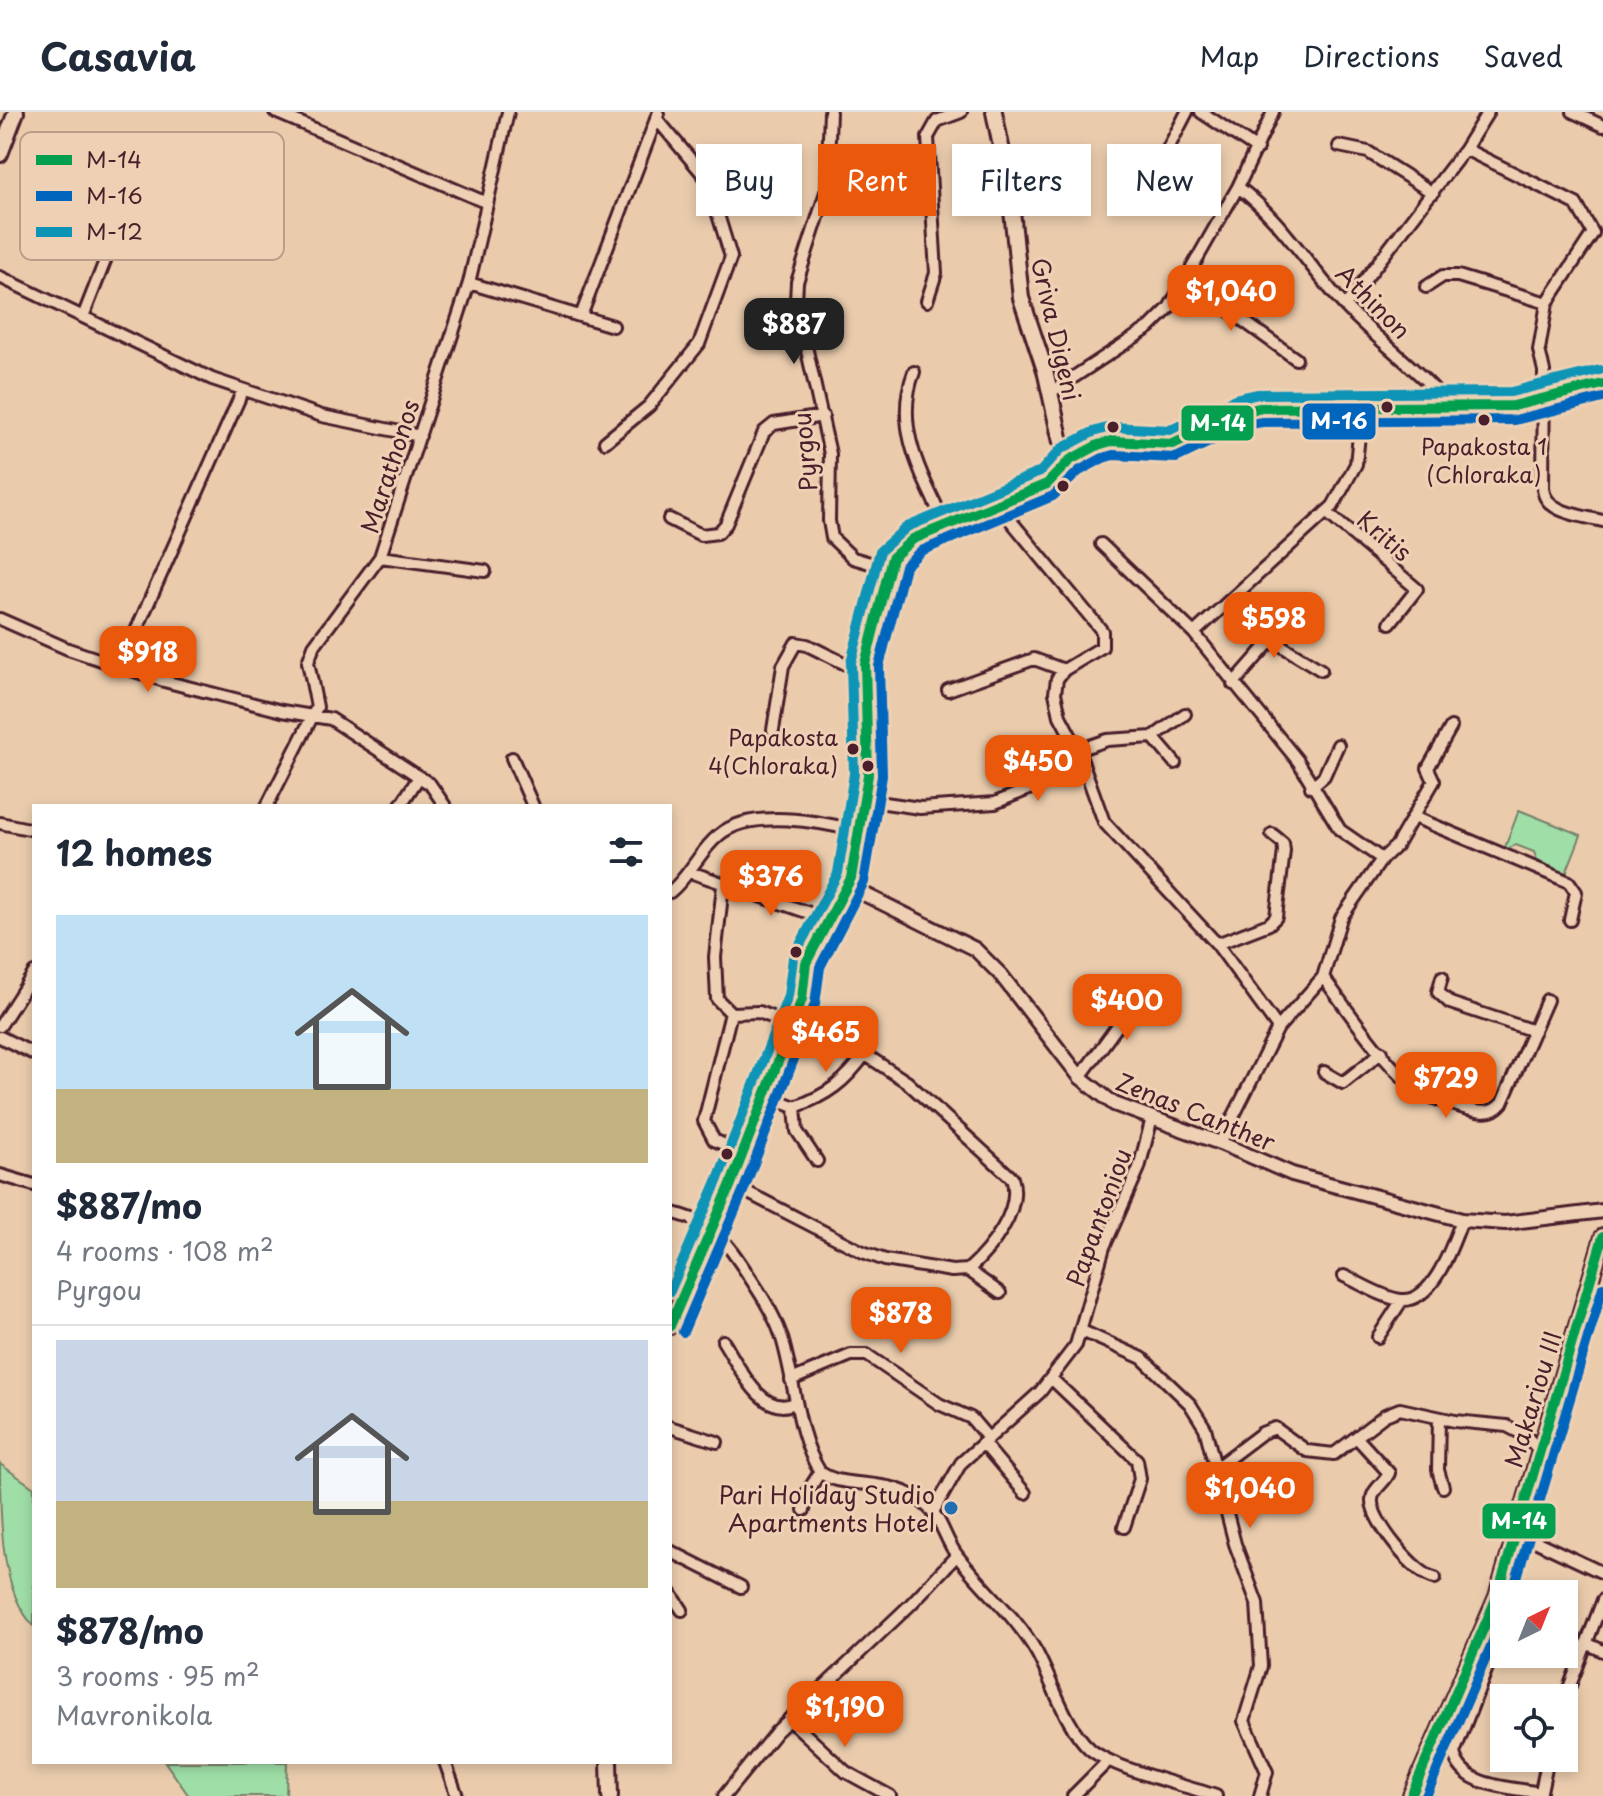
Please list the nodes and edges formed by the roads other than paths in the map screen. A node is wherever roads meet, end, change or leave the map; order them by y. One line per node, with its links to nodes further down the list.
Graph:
1 (16, 112): 18 (main road)
2 (508, 112): 21 (street, Marathonos)
3 (830, 112): 41 (street, Pyrgou)
4 (961, 112): 27 (street)
5 (994, 112): 37 (main road, Griva Digeni)
6 (1187, 112): 14 (street)
7 (1201, 112): 16 (street)
8 (1273, 112): 16 (street)
9 (1488, 112): 17 (street)
10 (1573, 112): 13 (street)
11 (280, 113): 21 (street)
12 (657, 115): 30 (street); 43 (street)
13 (1603, 126)
14 (1170, 144)
15 (1339, 146): 20 (street)
16 (1257, 149): 19 (street)
17 (1465, 149): 20 (street); 28 (street)
18 (0, 154)
19 (1238, 187): 24 (street); 29 (street, Athinon)
20 (1433, 193): 29 (street)
21 (487, 203): 25 (street, Marathonos)
22 (105, 260): 31 (street)
23 (0, 277): 31 (street)
24 (1187, 280): 33 (street); 37 (street)
25 (469, 283): 30 (street); 42 (street, Marathonos)
26 (1426, 287): 28 (street)
27 (927, 301)
28 (1547, 303): 38 (street)
29 (1345, 306): 40 (street, Athinon)
30 (581, 316): 32 (street)
31 (83, 317): 36 (street)
32 (613, 326)
33 (1296, 359)
34 (914, 372): 49 (street)
35 (1603, 384): 38 (main road)
36 (243, 390): 42 (street); 57 (street)
37 (1051, 392): 44 (main road, Griva Digeni)
38 (1543, 397): 40 (main road); 48 (street)
39 (1362, 406): 40 (main road); 44 (main road); 46 (street)
40 (1450, 407)
41 (823, 416): 47 (street); 52 (street, Pyrgou)
42 (420, 436): 51 (street, Marathonos)
43 (605, 442)
44 (1070, 460): 45 (main road)
45 (997, 504): 49 (main road); 58 (street)
46 (1326, 512): 55 (street, Kritis); 56 (street)
47 (669, 519)
48 (1603, 521)
49 (945, 524): 52 (main road)
50 (1101, 544): 56 (street)
51 (380, 557): 53 (street); 64 (street, Marathonos)
52 (887, 568): 60 (main road)
53 (485, 571)
54 (0, 619): 57 (street)
55 (1390, 623)
56 (1194, 633): 61 (street)
57 (120, 667): 64 (street)
58 (1064, 670): 62 (street); 69 (street)
59 (1321, 670): 61 (street)
60 (864, 673): 66 (street); 74 (main road)
61 (1233, 684): 73 (street)
62 (948, 690)
63 (1185, 714): 67 (street)
64 (311, 717): 72 (street); 75 (street, Marathonos)
65 (1451, 727): 79 (street)
66 (773, 730)
67 (1153, 737): 69 (street); 71 (street)
68 (1338, 745): 73 (street)
69 (1078, 750): 74 (street); 91 (street)
70 (512, 758): 78 (street)
71 (1175, 763)
72 (419, 777): 76 (street); 77 (street)
73 (1311, 787): 84 (street)
74 (864, 800): 82 (main road)
75 (268, 804)
76 (401, 804)
77 (444, 804)
78 (532, 804)
79 (1414, 817): 84 (street); 90 (street)
80 (0, 823): 81 (street)
81 (32, 830)
82 (858, 831): 85 (street); 87 (main road)
83 (1272, 834): 91 (street)
84 (1382, 859): 93 (street)
85 (690, 872): 86 (street); 88 (street)
86 (723, 886): 89 (street); 97 (street)
87 (848, 886): 89 (main road); 108 (street, Zenas Canther)
88 (672, 890)
89 (830, 920): 98 (main road)
90 (1570, 920)
91 (1217, 944): 100 (street)
92 (32, 976): 99 (street)
93 (1323, 977): 100 (street); 104 (street)
94 (1442, 977): 101 (street)
95 (1146, 987): 108 (street)
96 (1547, 1000): 101 (street)
97 (731, 1013): 98 (street); 113 (street)
98 (791, 1025): 109 (main road)
99 (0, 1026)
100 (1278, 1028): 112 (street)
101 (1534, 1031): 104 (street)
102 (0, 1037): 105 (street)
103 (840, 1038): 106 (street)
104 (1382, 1052): 107 (street)
105 (32, 1053)
106 (866, 1053): 110 (street); 123 (street)
107 (1324, 1072)
108 (1080, 1077): 111 (street, Zenas Canther)
109 (764, 1095): 110 (street); 113 (main road)
110 (795, 1107): 114 (street)
111 (1152, 1118): 112 (street, Zenas Canther); 128 (street, Papantoniou)
112 (1220, 1143): 120 (street, Zenas Canther)
113 (743, 1153): 117 (main road)
114 (817, 1161)
115 (0, 1175): 116 (street)
116 (32, 1184)
117 (731, 1184): 121 (main road); 123 (street)
118 (1603, 1211): 120 (street, Zenas Canther)
119 (672, 1213): 121 (street)
120 (1462, 1220): 126 (street)
121 (710, 1226): 127 (main road); 132 (street)
122 (1603, 1237): 139 (main road, Makariou III)
123 (968, 1270): 125 (street)
124 (1344, 1276): 126 (street)
125 (1000, 1293)
126 (1402, 1300): 129 (street)
127 (672, 1321)
128 (1082, 1331): 131 (street, Papantoniou); 140 (street)
129 (1378, 1337)
130 (723, 1341): 133 (street)
131 (1052, 1379): 137 (street, Papantoniou); 146 (street)
132 (791, 1380): 133 (street); 137 (street)
133 (796, 1402): 141 (street)
134 (1439, 1418): 136 (street); 139 (street); 142 (street)
135 (672, 1428): 138 (street)
136 (1358, 1439): 140 (street); 151 (street)
137 (985, 1440): 143 (street); 145 (street, Papantoniou)
138 (717, 1442)
139 (1538, 1449): 147 (main road, Makariou III)
140 (1217, 1467): 172 (street)
141 (820, 1472): 144 (street); 145 (street)
142 (1443, 1487)
143 (1025, 1493)
144 (804, 1510)
145 (933, 1512): 149 (street)
146 (1124, 1527)
147 (1518, 1533): 150 (street); 173 (main road, Makariou III)
148 (672, 1552): 152 (street)
149 (957, 1555): 160 (street); 161 (street)
150 (1603, 1573)
151 (1435, 1578)
152 (741, 1587)
153 (672, 1595): 155 (street)
154 (1603, 1600): 156 (street)
155 (682, 1610)
156 (1586, 1643): 157 (street); 159 (street)
157 (1603, 1651)
158 (1490, 1660): 166 (street)
159 (1570, 1684)
160 (789, 1719): 169 (street); 170 (street)
161 (1108, 1761): 165 (street); 171 (street)
162 (446, 1764): 167 (street)
163 (609, 1764): 168 (main road)
164 (1545, 1772): 166 (street)
165 (1080, 1794)
166 (1540, 1795)
167 (457, 1796)
168 (610, 1796)
169 (724, 1796)
170 (890, 1796)
171 (1216, 1796)
172 (1260, 1796)
173 (1411, 1796)

